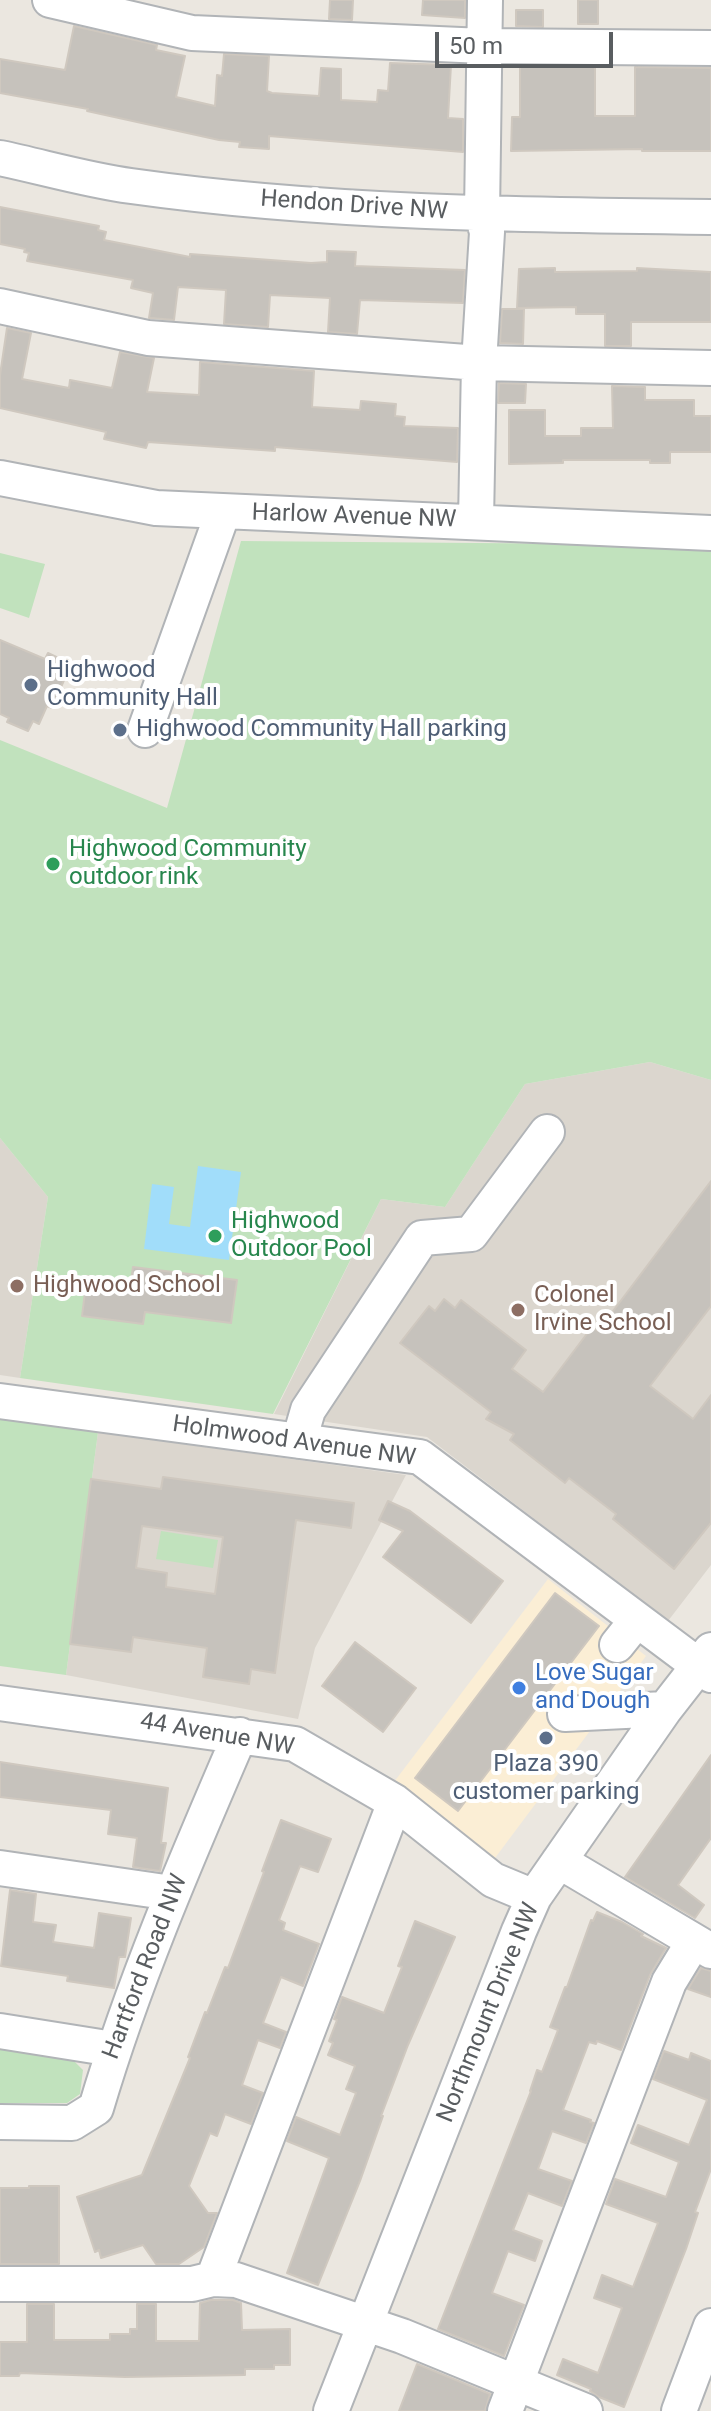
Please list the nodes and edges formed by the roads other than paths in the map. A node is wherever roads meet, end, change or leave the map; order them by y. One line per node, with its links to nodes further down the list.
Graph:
1 (50, 0): 3 (street)
2 (485, 0): 3 (street)
3 (483, 46): 4 (street); 6 (street)
4 (711, 48)
5 (0, 158): 6 (street, Hendon Drive NW)
6 (482, 215): 7 (street, Hendon Drive NW); 9 (street)
7 (711, 217)
8 (0, 306): 9 (street)
9 (479, 363): 10 (street); 13 (street)
10 (711, 368)
11 (0, 478): 12 (street, Harlow Avenue NW)
12 (223, 512): 13 (street, Harlow Avenue NW); 15 (street)
13 (476, 521): 14 (street, Harlow Avenue NW)
14 (711, 533)
15 (145, 730)
16 (547, 1132): 18 (street)
17 (0, 1401): 18 (street, Holmwood Avenue NW)
18 (299, 1441): 19 (street, Holmwood Avenue NW)
19 (707, 1664): 21 (street, Northmount Drive NW)
20 (0, 1703): 23 (street, 44 Avenue NW)
21 (665, 1709): 22 (street); 25 (street, Northmount Drive NW)
22 (565, 1714)
23 (240, 1735): 24 (street, 44 Avenue NW); 27 (street, Hartford Road NW)
24 (395, 1802): 28 (street, 44 Avenue NW); 33 (street)
25 (559, 1861): 28 (street, Northmount Drive NW); 29 (street)
26 (0, 1868): 27 (street)
27 (172, 1893): 31 (street, Hartford Road NW)
28 (534, 1897): 35 (street, Northmount Drive NW)
29 (703, 1946): 37 (street)
30 (0, 2031): 31 (street)
31 (113, 2049): 32 (street, Hartford Road NW)
32 (0, 2122)
33 (213, 2279): 34 (street); 35 (street)
34 (0, 2284)
35 (366, 2323): 37 (street); 38 (street, Northmount Drive NW)
36 (711, 2326): 40 (street)
37 (510, 2397): 39 (street)
38 (331, 2411)
39 (585, 2411)
40 (679, 2411)

